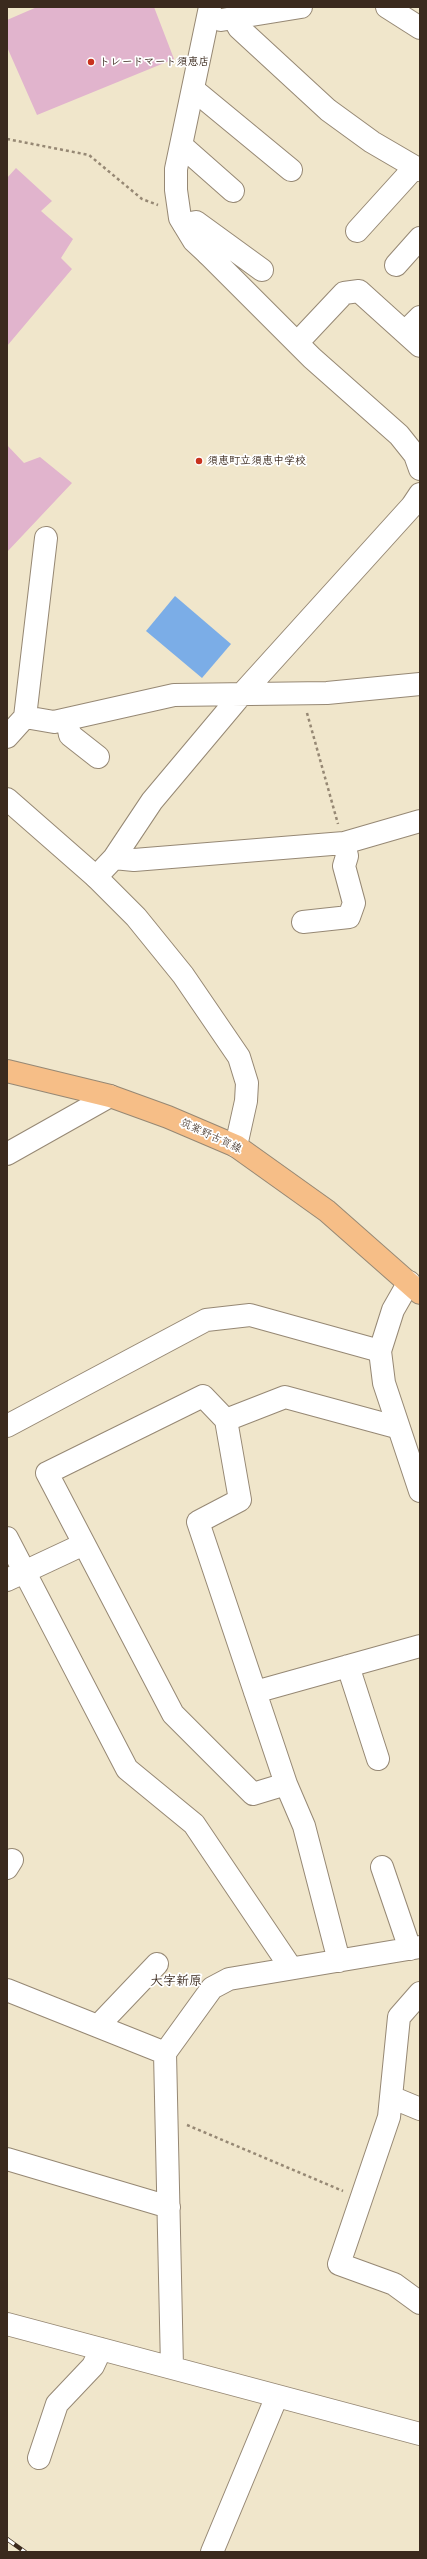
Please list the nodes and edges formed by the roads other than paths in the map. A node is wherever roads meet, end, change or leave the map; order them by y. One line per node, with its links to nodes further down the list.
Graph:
1 (301, 7): 4 (street)
2 (387, 7): 5 (street)
3 (209, 14): 4 (street); 6 (street)
4 (234, 19): 8 (street)
5 (420, 28)
6 (194, 90): 7 (street); 9 (street)
7 (182, 146): 10 (street); 11 (street)
8 (418, 168): 12 (street)
9 (291, 170)
10 (233, 191)
11 (181, 215): 15 (street); 18 (street)
12 (357, 231)
13 (420, 238): 14 (street)
14 (396, 265)
15 (262, 270)
16 (420, 317): 17 (street)
17 (412, 339): 18 (street)
18 (298, 343): 19 (street)
19 (420, 469)
20 (420, 494): 23 (street)
21 (46, 538): 24 (street)
22 (420, 684): 23 (street)
23 (241, 695): 25 (street); 31 (street)
24 (25, 717): 25 (street); 26 (street)
25 (67, 720): 27 (street)
26 (7, 737)
27 (98, 756)
28 (7, 799): 32 (street)
29 (420, 821): 30 (street)
30 (344, 843): 31 (street); 33 (street)
31 (114, 858): 32 (street)
32 (96, 877): 36 (street)
33 (303, 922)
34 (7, 1071): 35 (main road, 筑紫野古賀線)
35 (110, 1096): 36 (main road, 筑紫野古賀線); 37 (street)
36 (236, 1146): 38 (main road, 筑紫野古賀線)
37 (7, 1154)
38 (415, 1288): 39 (street)
39 (380, 1351): 41 (street); 43 (street)
40 (226, 1420): 42 (street); 45 (street); 49 (street)
41 (7, 1426)
42 (392, 1426)
43 (420, 1491)
44 (7, 1538): 46 (street)
45 (84, 1544): 46 (street); 51 (street)
46 (16, 1576): 56 (street)
47 (420, 1646): 48 (street)
48 (348, 1666): 49 (street); 50 (street)
49 (255, 1692): 51 (street)
50 (378, 1759)
51 (286, 1784): 54 (street)
52 (382, 1867): 53 (street)
53 (415, 1948): 54 (street)
54 (339, 1961): 56 (street)
55 (156, 1964): 59 (street)
56 (291, 1968): 60 (street)
57 (7, 1990): 59 (street)
58 (420, 1993): 61 (street)
59 (98, 2026): 60 (street)
60 (165, 2053): 64 (street)
61 (391, 2097): 62 (street); 65 (street)
62 (420, 2109)
63 (7, 2159): 64 (street)
64 (169, 2207): 68 (street)
65 (420, 2303)
66 (7, 2324): 67 (street)
67 (101, 2349): 68 (street); 71 (street)
68 (172, 2367): 69 (street)
69 (277, 2396): 70 (street); 72 (street)
70 (420, 2434)
71 (39, 2458)
72 (212, 2552)

